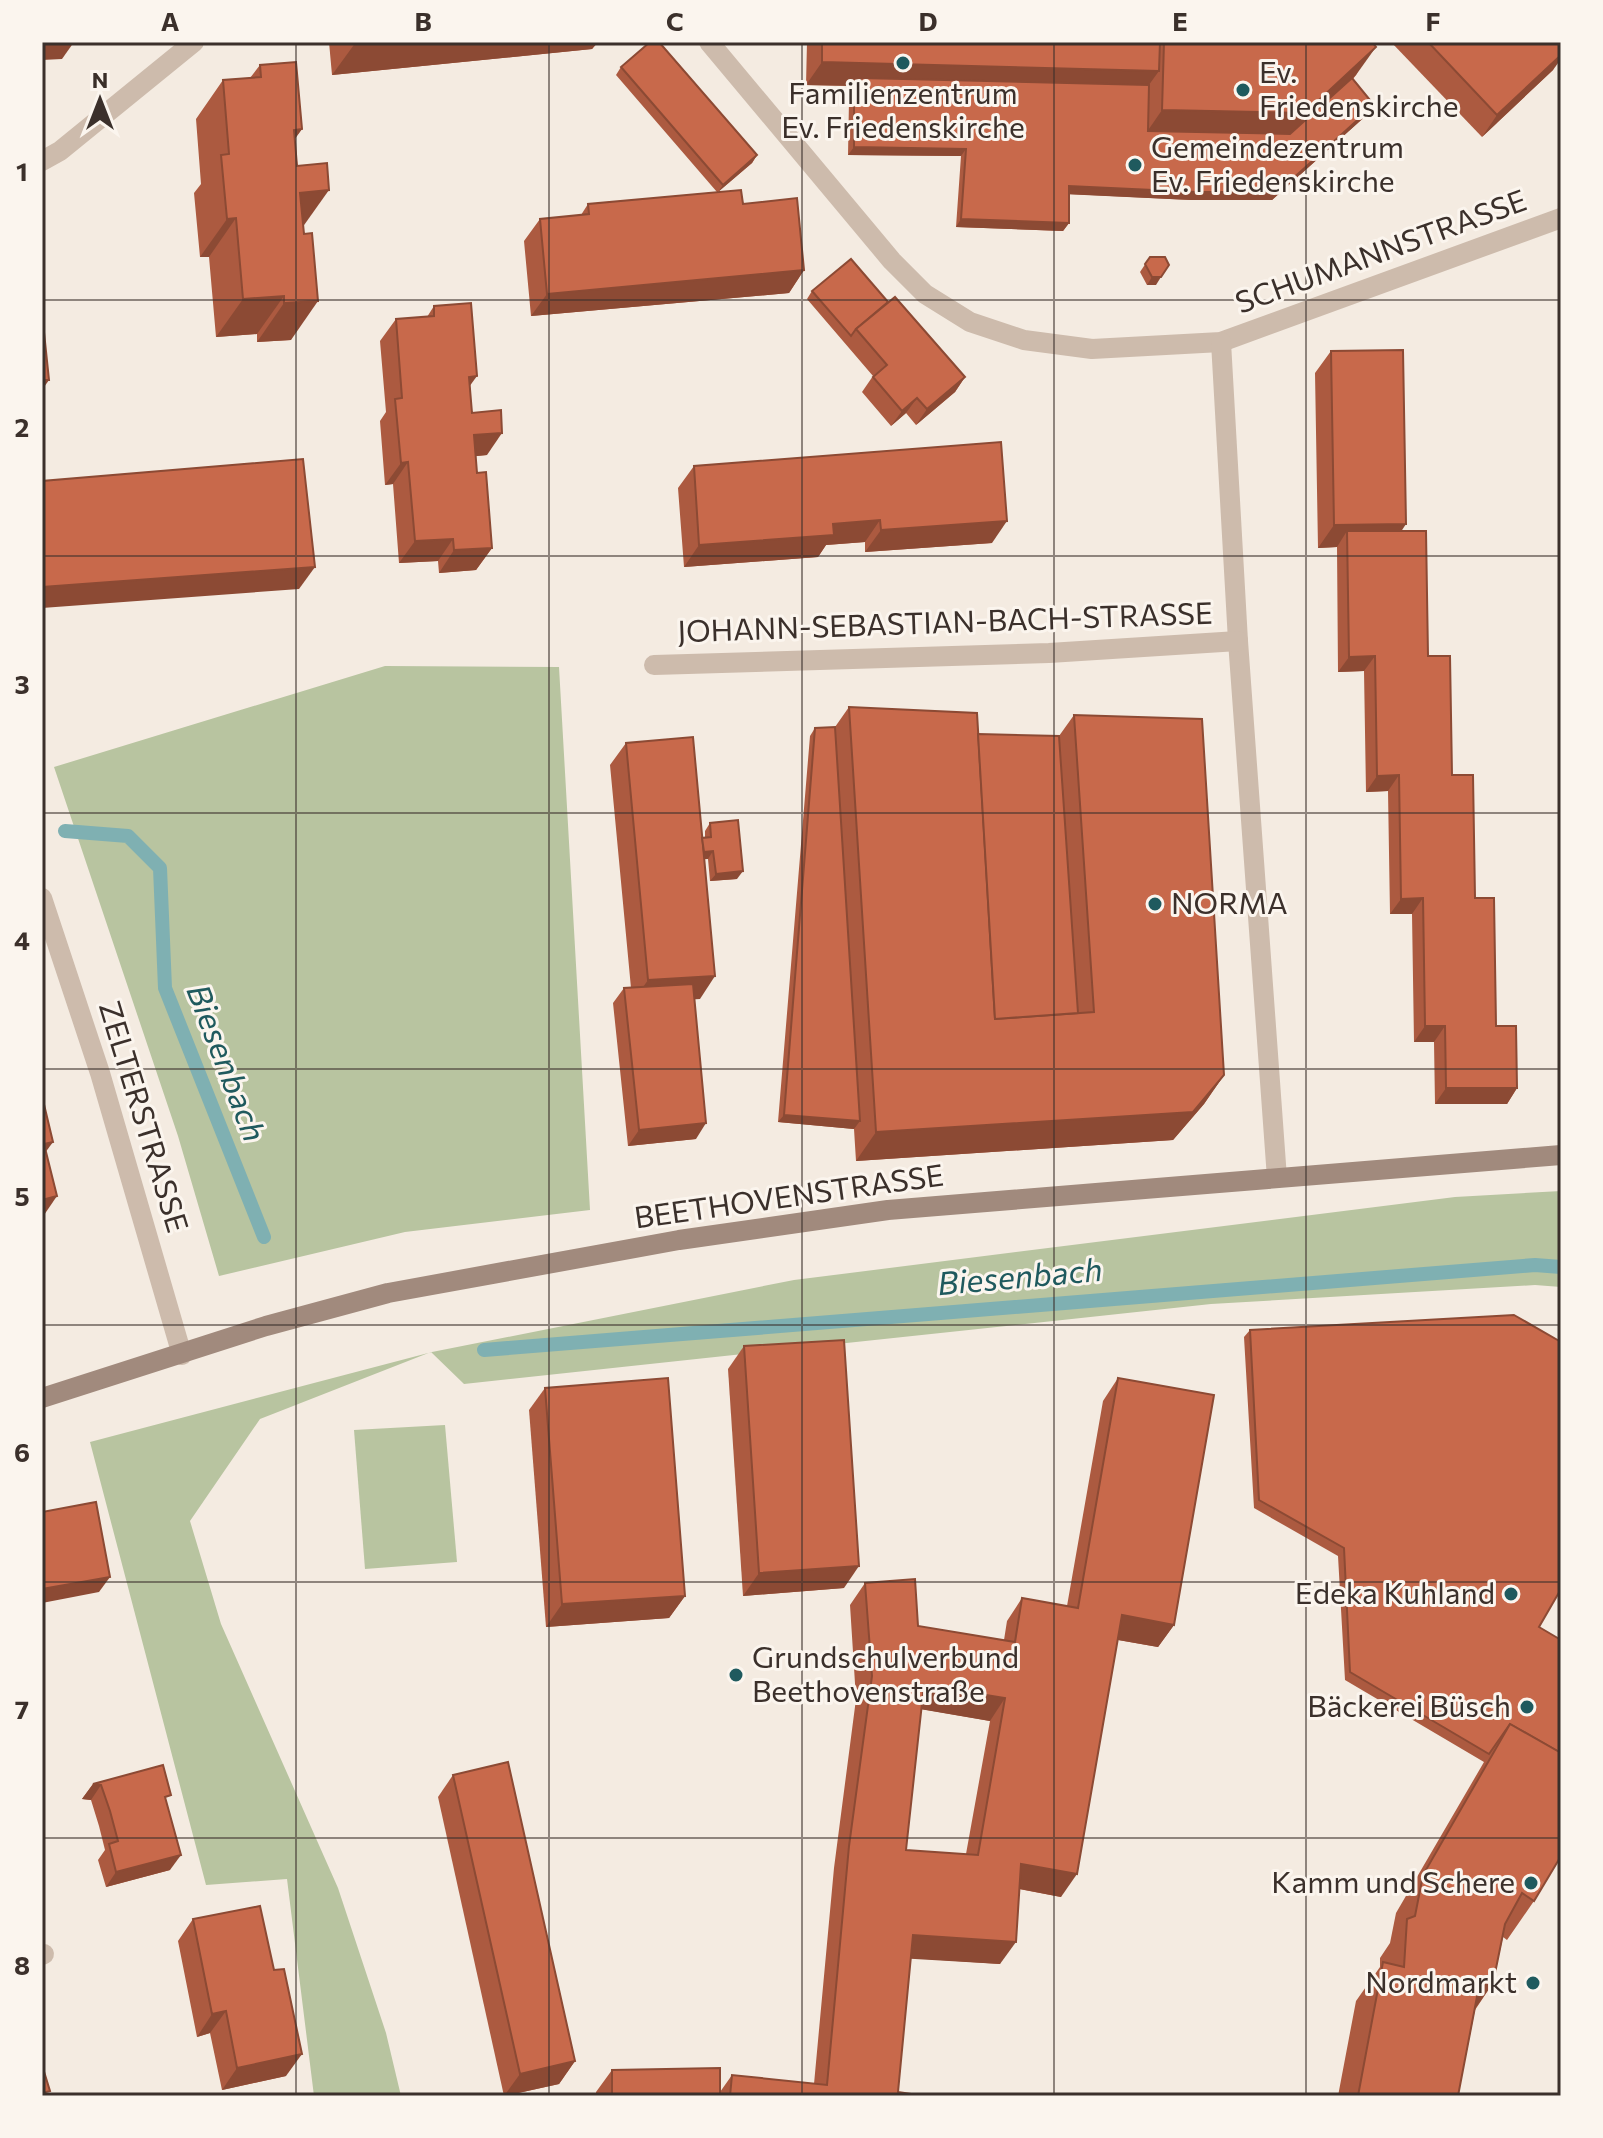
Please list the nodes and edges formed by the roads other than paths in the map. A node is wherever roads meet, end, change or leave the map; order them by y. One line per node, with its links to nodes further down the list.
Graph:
1 (194, 42): 3 (street)
2 (709, 42): 5 (street, SCHUMANNSTRASSE)
3 (42, 161)
4 (1561, 218): 5 (street, SCHUMANNSTRASSE)
5 (1221, 342): 6 (street, JOHANN-SEBASTIAN-BACH-STRASSE)
6 (1238, 641): 7 (street, JOHANN-SEBASTIAN-BACH-STRASSE); 10 (street, JOHANN-SEBASTIAN-BACH-STRASSE)
7 (654, 665)
8 (42, 898): 11 (street, ZELTERSTRASSE)
9 (1561, 1155): 10 (street, BEETHOVENSTRASSE)
10 (1277, 1178): 11 (street, BEETHOVENSTRASSE)
11 (182, 1355): 12 (street, BEETHOVENSTRASSE)
12 (42, 1398)

